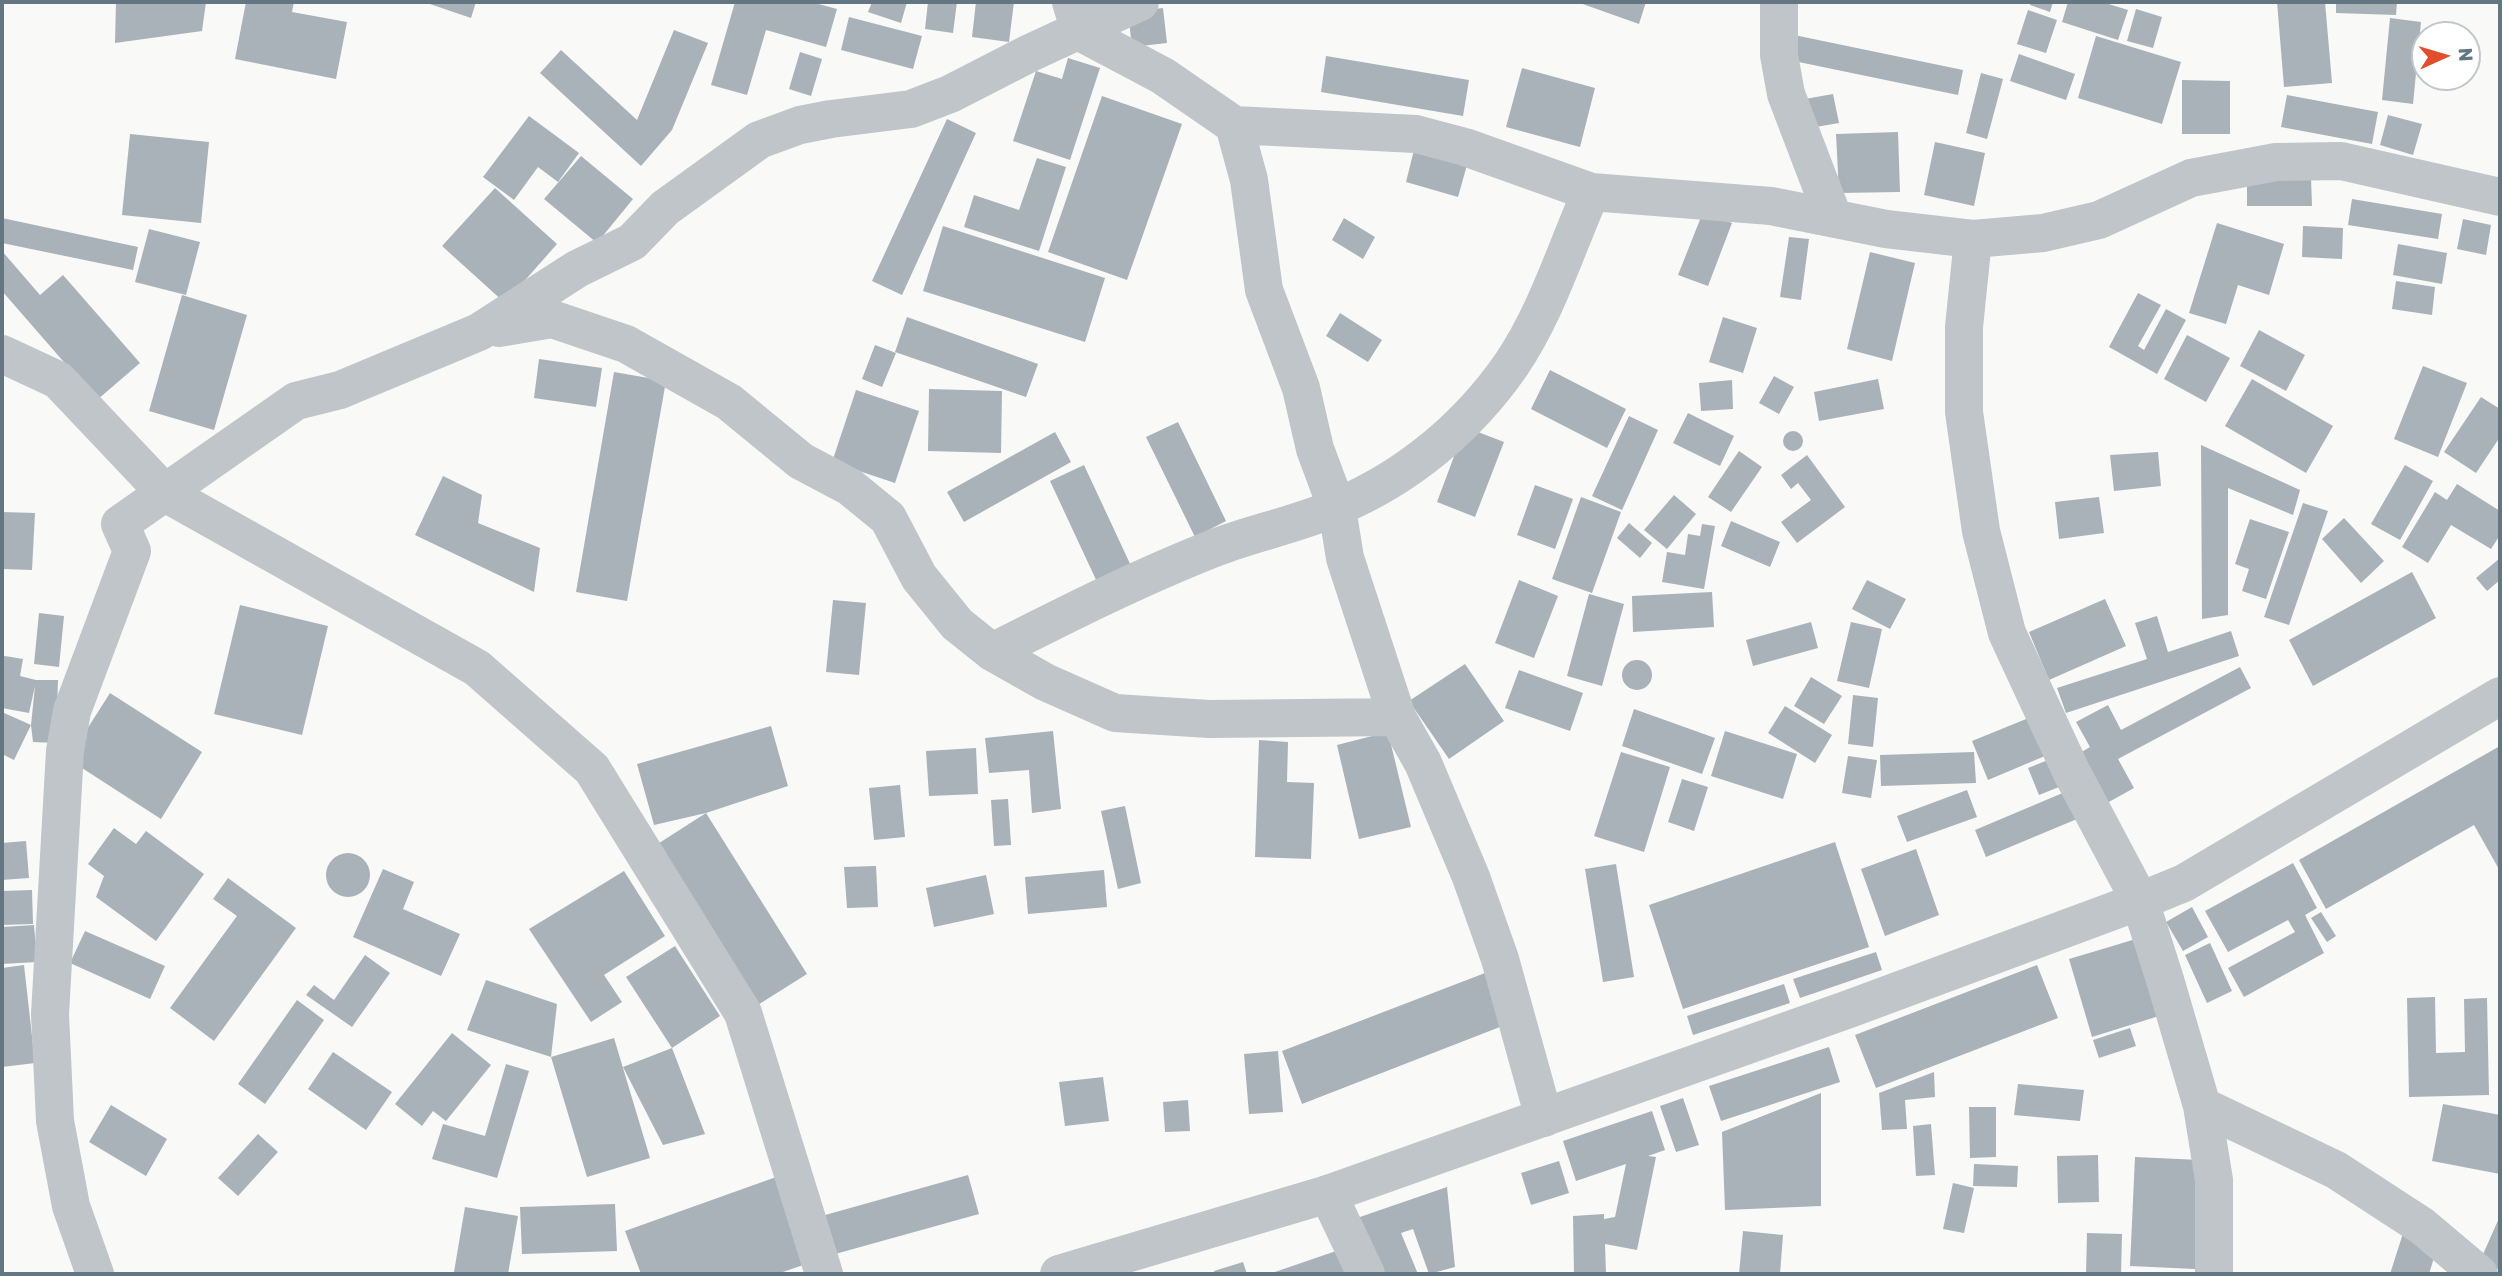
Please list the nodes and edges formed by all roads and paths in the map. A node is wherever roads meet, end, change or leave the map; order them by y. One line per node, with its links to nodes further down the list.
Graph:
1 (1140, 2): 3 (street)
2 (1779, 2): 7 (street)
3 (1075, 17): 4 (street); 9 (street)
4 (1234, 125): 5 (street); 12 (street)
5 (1591, 192): 7 (street); 12 (street)
6 (2500, 197): 8 (street)
7 (1833, 216): 8 (street)
8 (1973, 239): 16 (street)
9 (479, 332): 11 (street); 13 (street)
10 (2, 354): 11 (street)
11 (165, 493): 20 (street); 21 (street)
12 (1337, 508): 13 (street); 15 (street)
13 (992, 652): 15 (street)
14 (2500, 696): 16 (street)
15 (1397, 717): 18 (street)
16 (2140, 901): 17 (street); 18 (street)
17 (2202, 1106): 24 (street); 25 (street)
18 (1544, 1118): 19 (street)
19 (1328, 1194): 22 (street); 23 (street)
20 (95, 1274)
21 (824, 1274)
22 (1059, 1274)
23 (1366, 1274)
24 (2214, 1274)
25 (2479, 1274)

